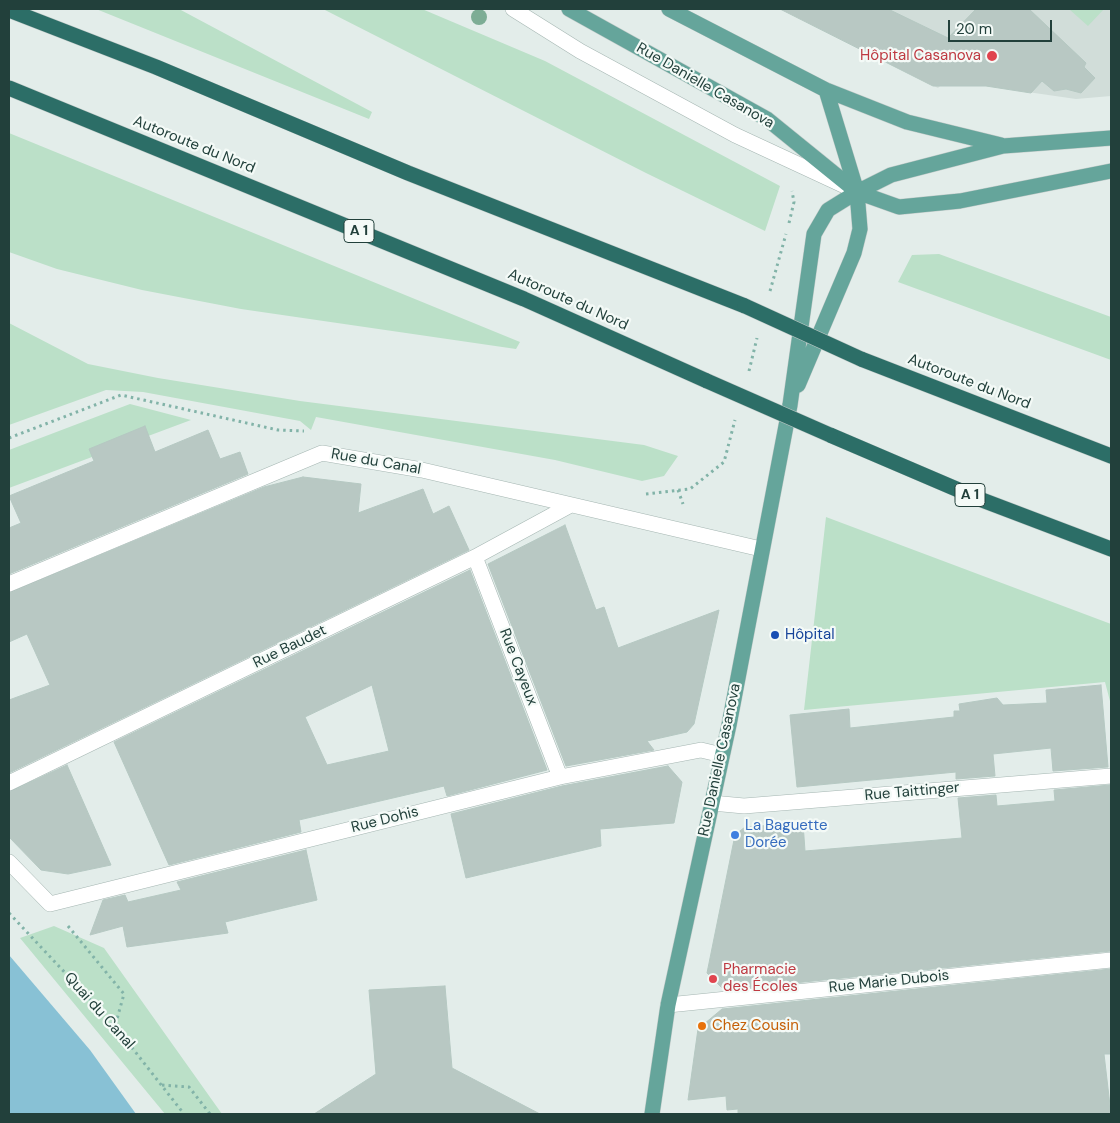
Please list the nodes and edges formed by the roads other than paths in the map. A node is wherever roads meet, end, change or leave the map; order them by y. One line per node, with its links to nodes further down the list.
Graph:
1 (514, 9): 10 (street)
2 (571, 9): 10 (main road, Rue Danielle Casanova)
3 (669, 9): 6 (main road)
4 (9, 10): 12 (highway, Autoroute du Nord, bridge)
5 (9, 88): 15 (highway, Autoroute du Nord / A 1, bridge)
6 (826, 90): 8 (main road); 10 (main road, Rue Danielle Casanova)
7 (1111, 138): 8 (main road)
8 (1003, 146): 10 (main road)
9 (1111, 171): 10 (main road)
10 (857, 192): 11 (main road, Rue Danielle Casanova); 11 (main road, Rue Danielle Casanova)
11 (790, 405): 14 (main road, Rue Danielle Casanova)
12 (1111, 456)
13 (569, 506): 14 (street, Rue du Canal); 16 (street, Rue Baudet); 17 (street, Rue du Canal)
14 (761, 549): 18 (main road, Rue Danielle Casanova)
15 (1111, 549)
16 (476, 557): 20 (street, Rue Cayeux); 21 (street, Rue Baudet)
17 (9, 584)
18 (722, 755): 20 (street, Rue Dohis); 22 (main road, Rue Danielle Casanova)
19 (1111, 776): 22 (street, Rue Taittinger)
20 (560, 777): 23 (street, Rue Dohis)
21 (9, 783)
22 (712, 803): 25 (main road, Rue Danielle Casanova)
23 (9, 862)
24 (1111, 960): 25 (street, Rue Marie Dubois)
25 (668, 1005): 26 (main road, Rue Danielle Casanova)
26 (652, 1114)

